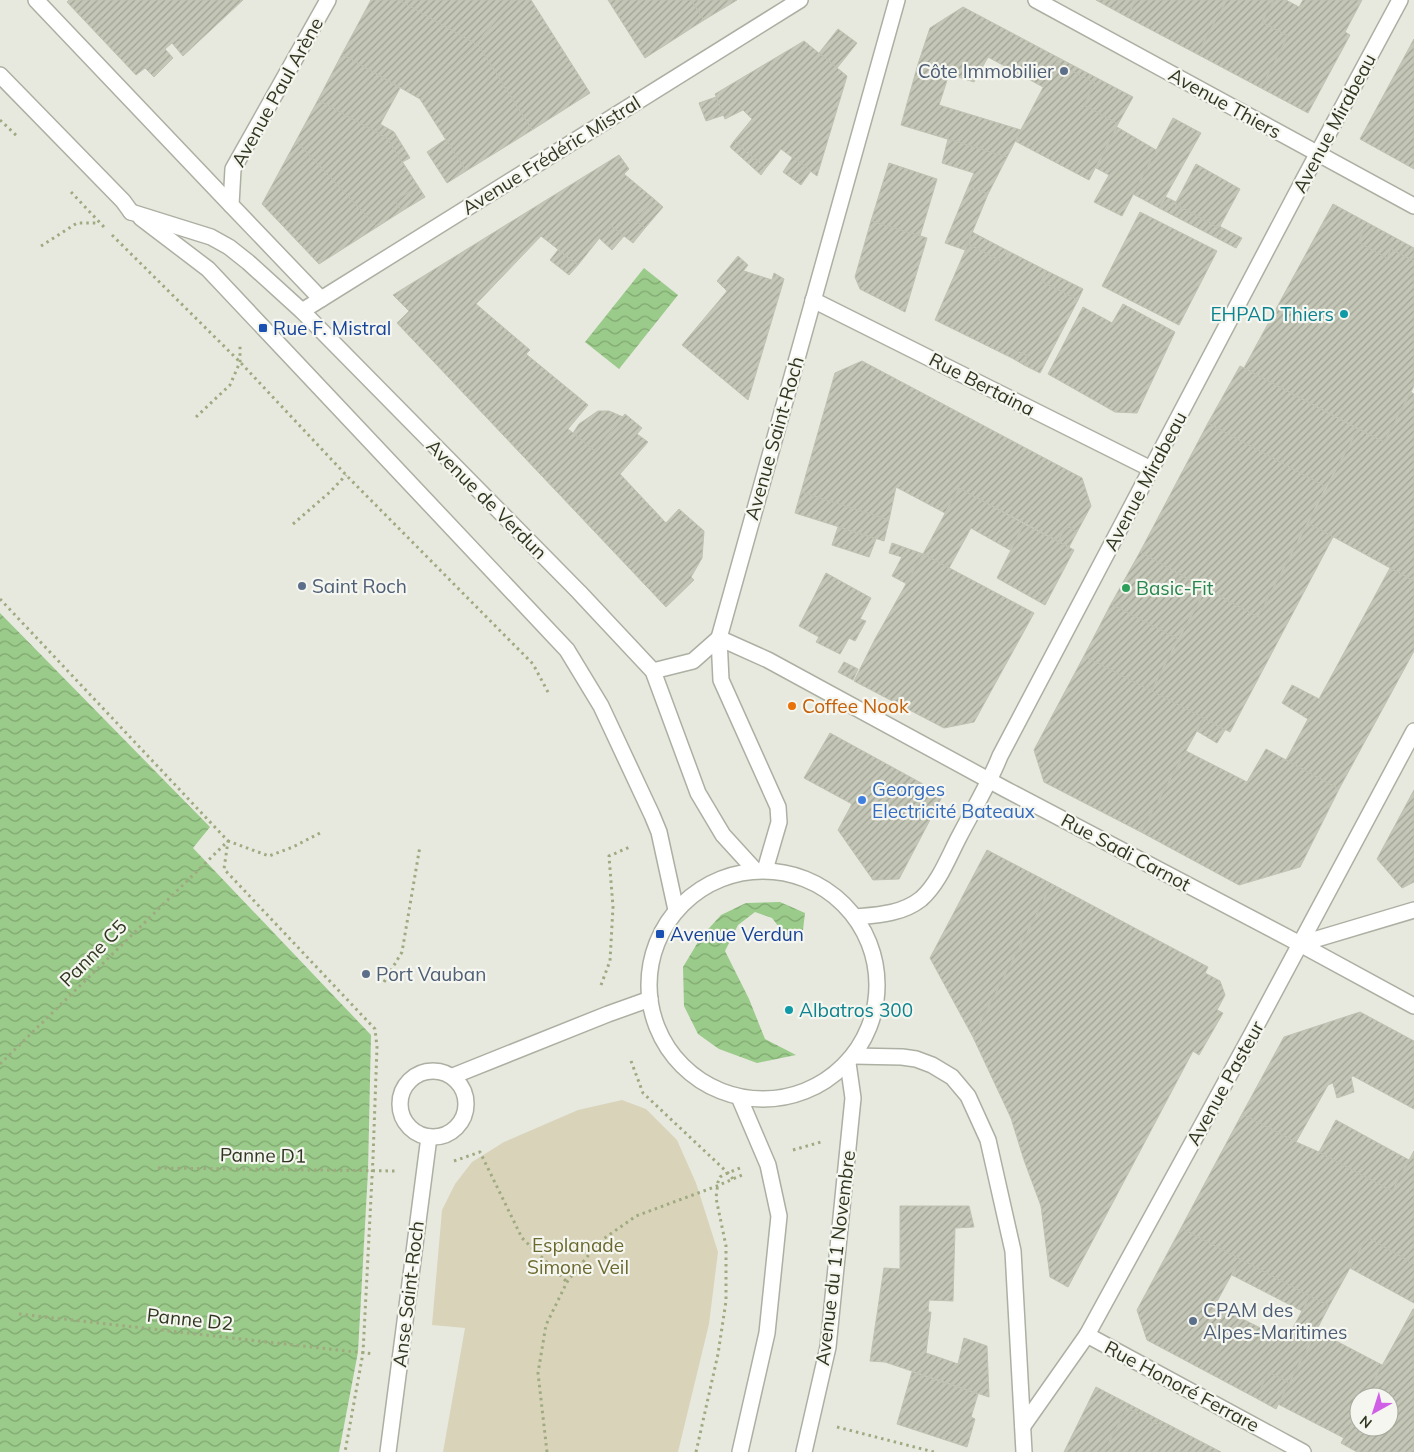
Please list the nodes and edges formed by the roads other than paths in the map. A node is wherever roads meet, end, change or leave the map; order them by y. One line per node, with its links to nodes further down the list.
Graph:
1 (36, 0): 9 (street)
2 (328, 0): 9 (street, Avenue Paul Arène)
3 (800, 0): 12 (street, Avenue Frédéric Mistral)
4 (897, 0): 13 (street, Avenue Saint-Roch)
5 (1036, 0): 8 (street, Avenue Thiers)
6 (1400, 0): 8 (street, Avenue Mirabeau)
7 (0, 76): 10 (street, Avenue de Verdun)
8 (1317, 154): 11 (street, Avenue Thiers); 15 (street, Avenue Mirabeau)
9 (231, 205): 12 (street)
10 (127, 206): 14 (street, Avenue de Verdun); 21 (street, Avenue de Verdun)
11 (1414, 206)
12 (321, 299): 14 (street, Avenue Frédéric Mistral)
13 (813, 300): 15 (street, Rue Bertaina); 16 (street, Avenue Saint-Roch)
14 (302, 311): 17 (street, Avenue de Verdun)
15 (1151, 469): 19 (street, Avenue Mirabeau)
16 (719, 638): 17 (street); 19 (street, Rue Sadi Carnot); 20 (street, Avenue Saint-Roch)
17 (653, 672): 20 (street, Avenue de Verdun)
18 (1414, 732): 24 (street, Avenue Pasteur)
19 (990, 780): 23 (street, Avenue Mirabeau); 24 (street, Rue Sadi Carnot)
20 (760, 870): 21 (street); 23 (street)
21 (676, 910): 25 (street)
22 (1414, 910): 24 (street)
23 (856, 917): 27 (street)
24 (1300, 944): 26 (street, Rue Sadi Carnot); 31 (street, Avenue Pasteur)
25 (650, 999): 28 (street); 29 (street)
26 (1414, 1006)
27 (851, 1060): 29 (street); 32 (street); 35 (street, Avenue du 11 Novembre)
28 (452, 1076): 30 (street); 30 (street)
29 (739, 1097): 34 (street)
30 (429, 1137): 33 (street, Anse Saint-Roch)
31 (1087, 1335): 32 (street, Avenue Pasteur); 37 (street, Rue Honoré Ferrare)
32 (1023, 1426): 36 (street)
33 (388, 1452)
34 (740, 1452)
35 (804, 1452)
36 (1024, 1452)
37 (1303, 1452)

